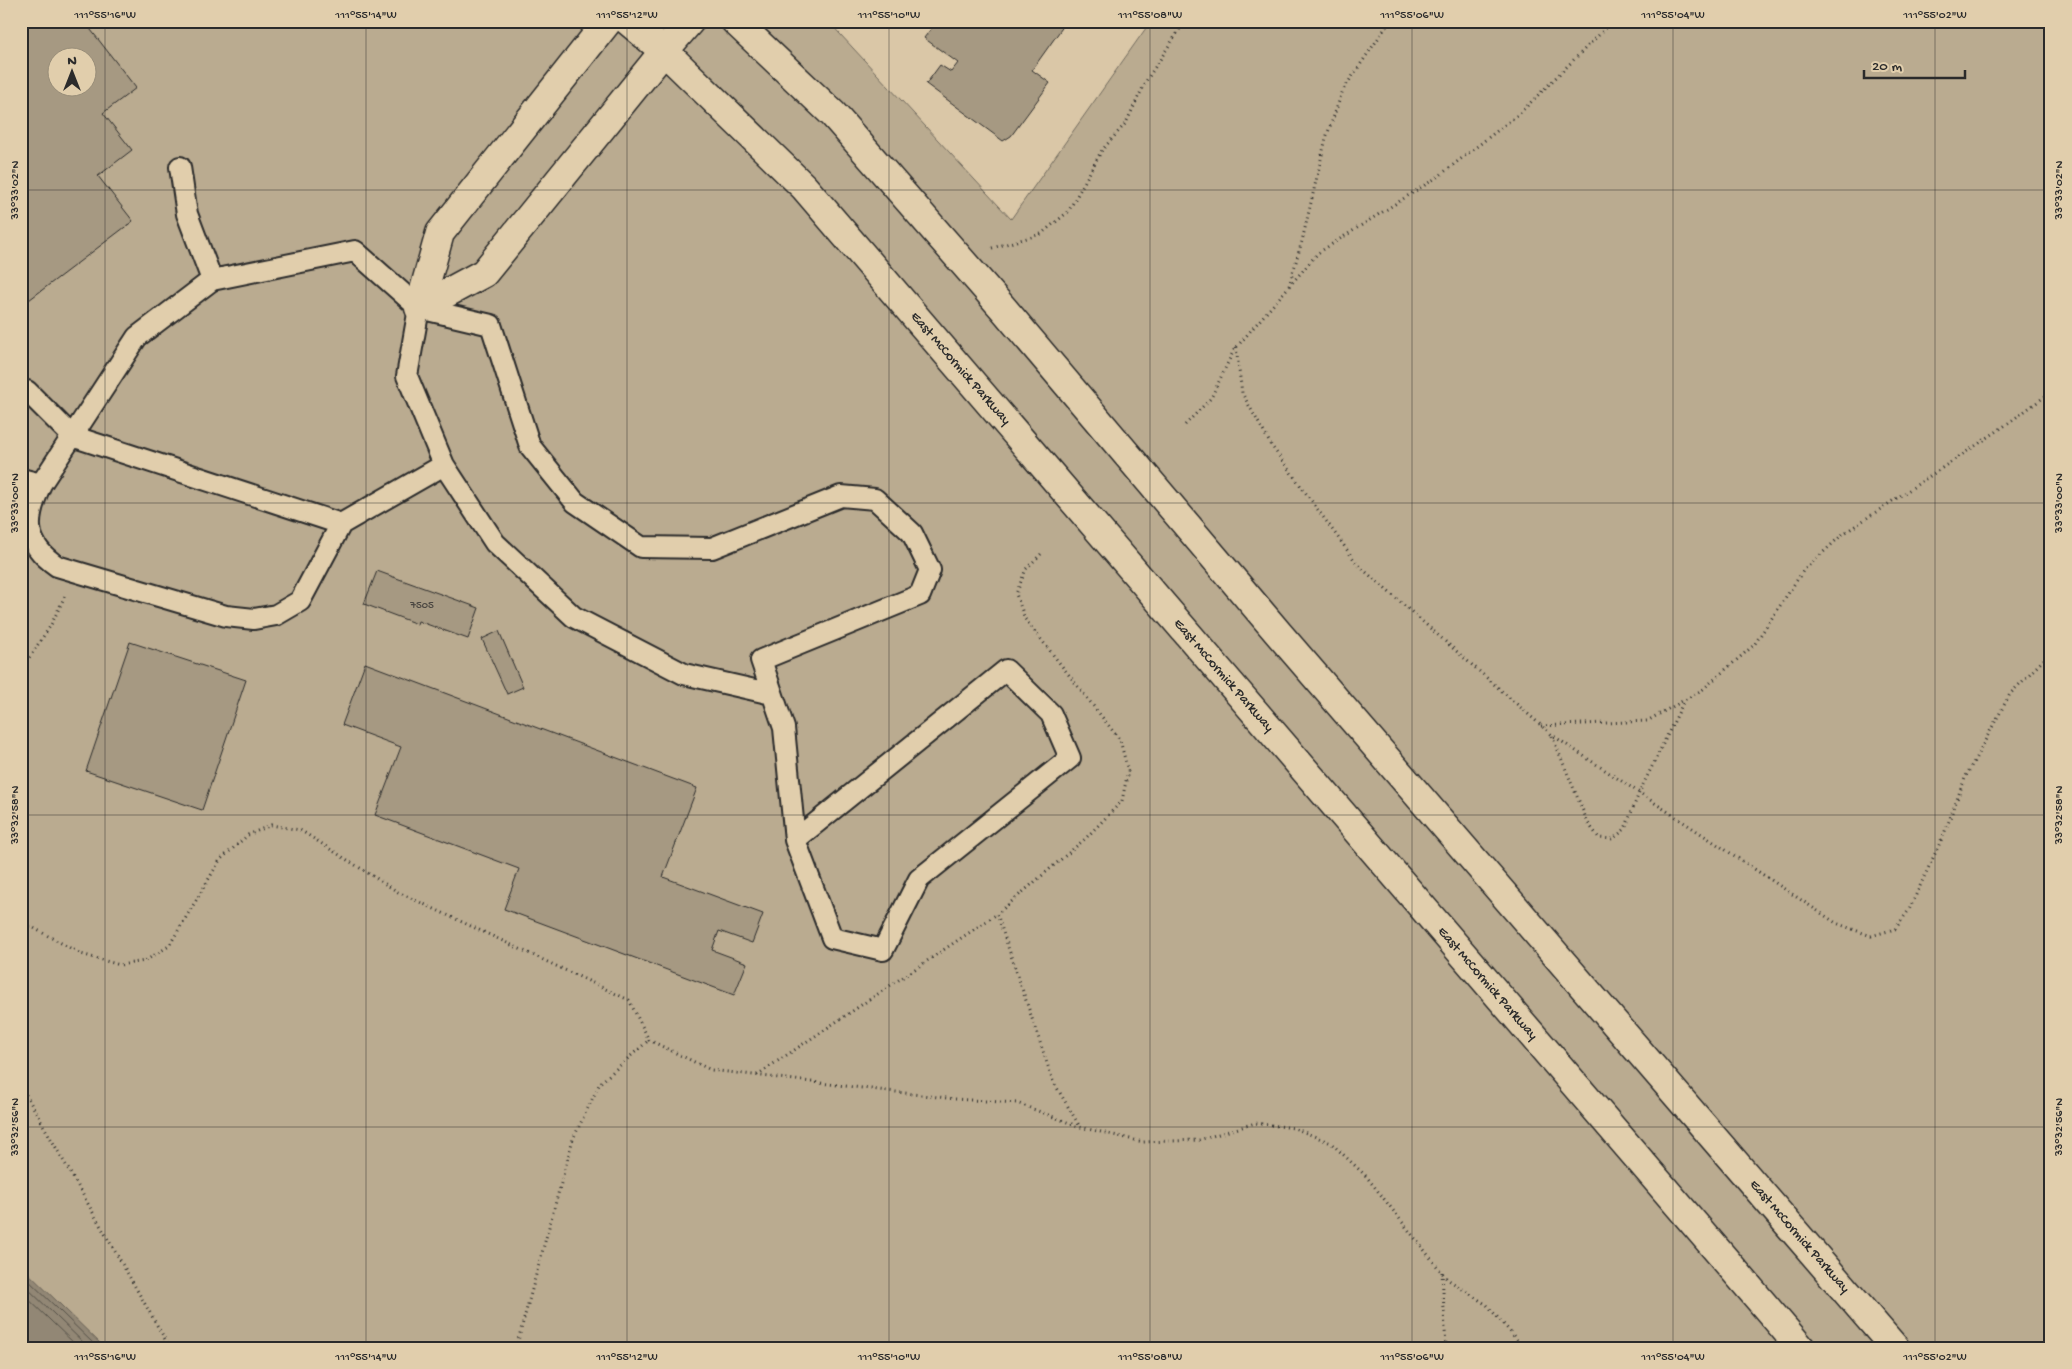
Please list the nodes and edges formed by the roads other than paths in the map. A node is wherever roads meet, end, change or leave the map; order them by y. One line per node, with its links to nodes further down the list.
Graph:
1 (608, 21): 8 (main road)
2 (628, 21): 5 (main road, East McCormick Parkway)
3 (690, 21): 5 (main road)
4 (735, 21): 17 (main road, East McCormick Parkway)
5 (664, 51): 8 (main road); 16 (main road, East McCormick Parkway)
6 (180, 166): 7 (lane)
7 (212, 280): 8 (lane); 10 (lane)
8 (418, 308): 11 (lane); 14 (lane)
9 (21, 392): 10 (lane)
10 (72, 436): 12 (lane); 13 (lane)
11 (444, 465): 13 (lane); 14 (lane)
12 (31, 481): 13 (lane)
13 (341, 524)
14 (772, 694): 15 (lane)
15 (795, 840): 15 (lane)
16 (1801, 1348)
17 (1895, 1348)

